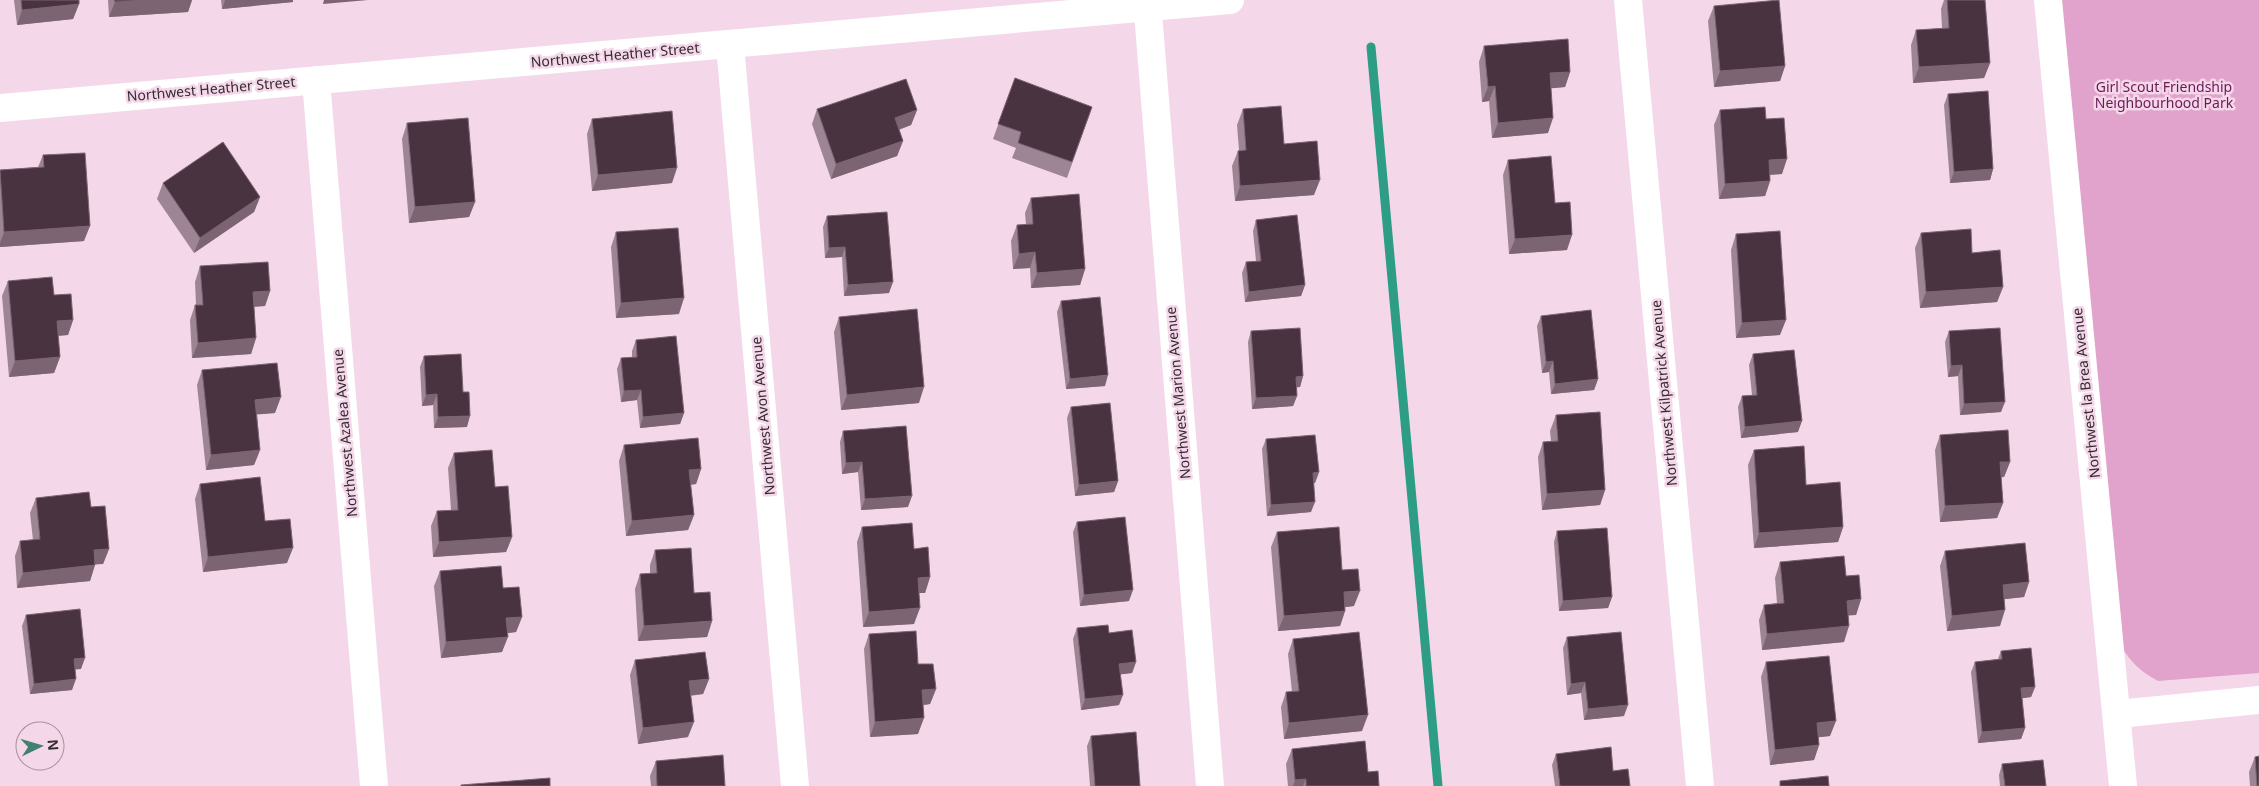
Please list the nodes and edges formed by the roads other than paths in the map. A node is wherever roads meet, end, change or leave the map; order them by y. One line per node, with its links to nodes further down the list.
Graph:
1 (1230, 0): 4 (street, Northwest Heather Street)
2 (1628, 0): 13 (street, Northwest Kilpatrick Avenue)
3 (2048, 0): 9 (street, Northwest la Brea Avenue)
4 (1147, 4): 5 (street, Northwest Heather Street); 12 (street, Northwest Marion Avenue)
5 (730, 45): 6 (street, Northwest Heather Street); 11 (street, Northwest Avon Avenue)
6 (316, 80): 7 (street, Northwest Heather Street); 10 (street, Northwest Azalea Avenue)
7 (0, 108)
8 (2259, 700): 9 (street)
9 (2118, 714): 14 (street, Northwest la Brea Avenue)
10 (374, 786)
11 (795, 786)
12 (1210, 786)
13 (1700, 786)
14 (2123, 786)

